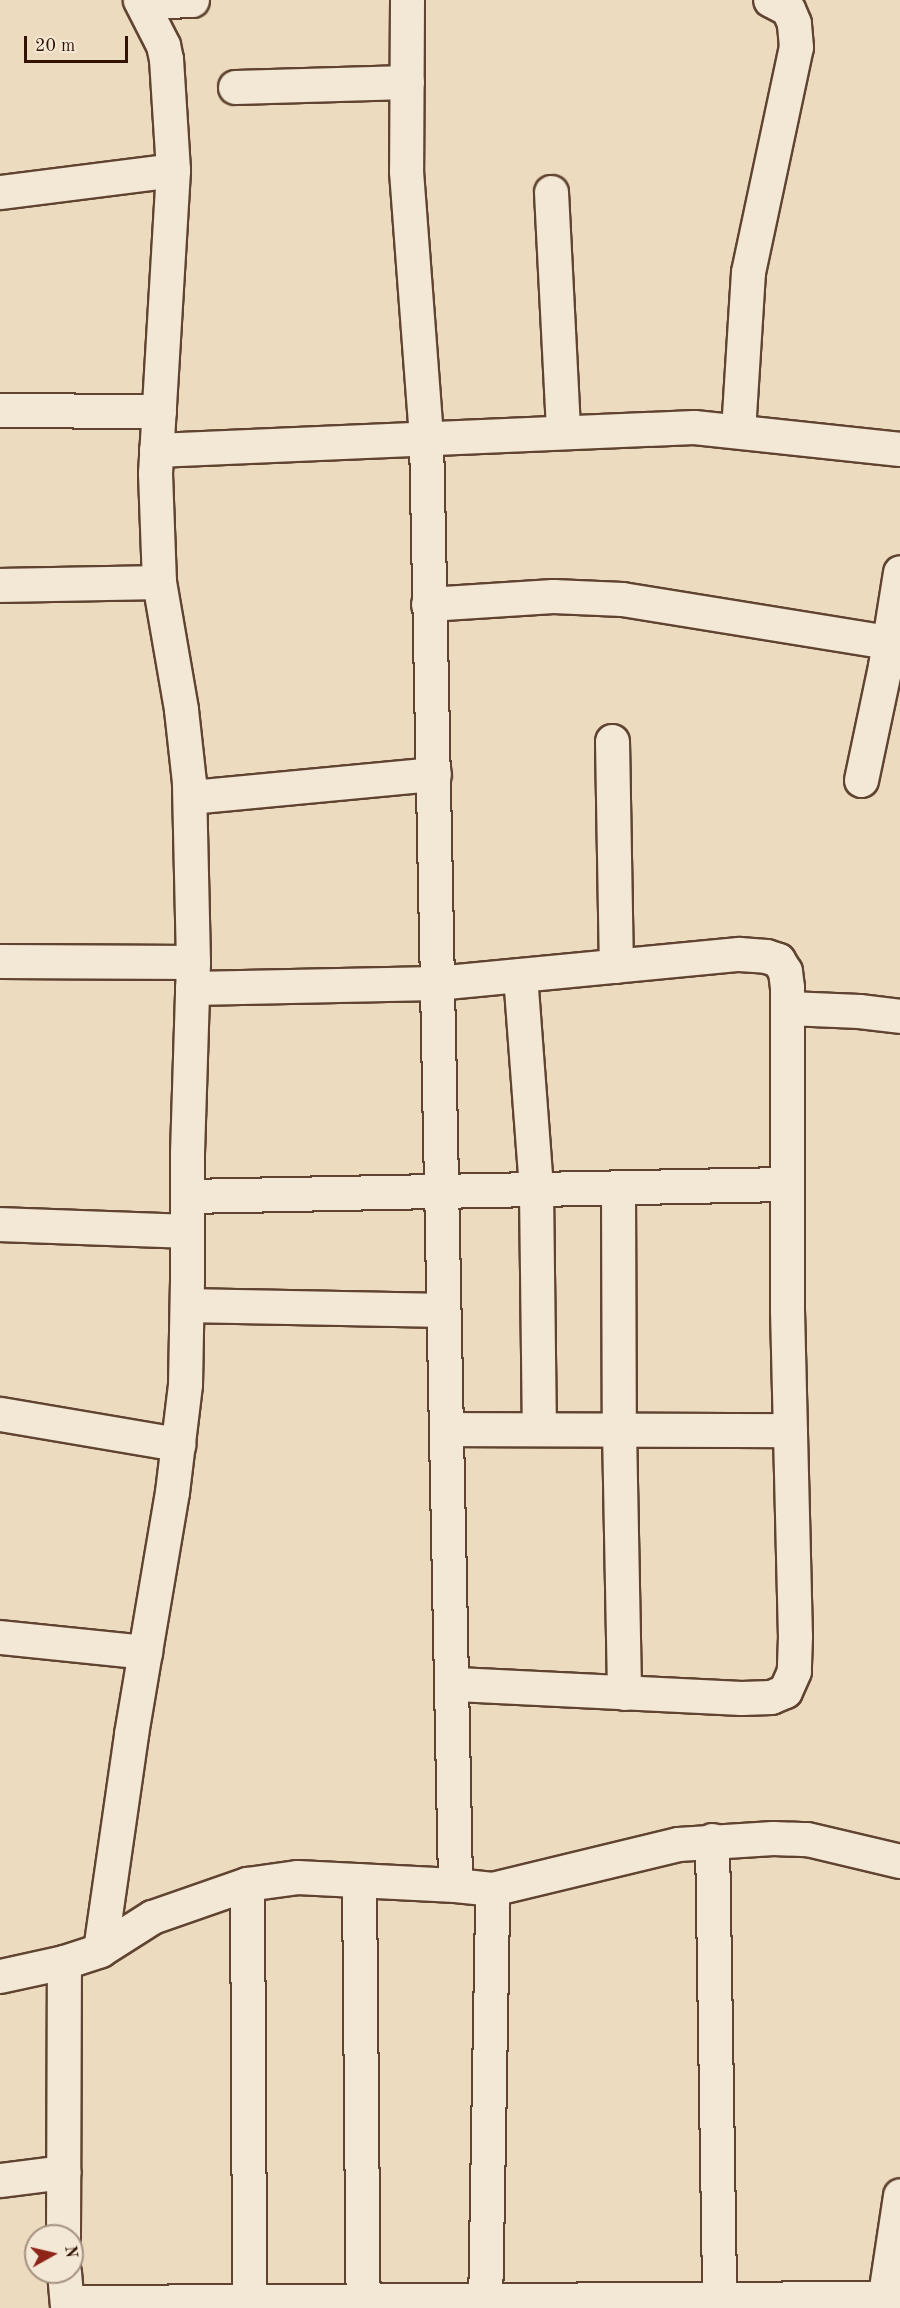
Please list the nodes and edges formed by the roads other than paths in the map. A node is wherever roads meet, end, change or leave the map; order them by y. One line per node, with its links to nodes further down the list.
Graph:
1 (192, 0): 4 (street)
2 (407, 0): 5 (street)
3 (770, 0): 12 (street)
4 (141, 1): 7 (street)
5 (406, 82): 6 (street); 14 (street)
6 (235, 87)
7 (173, 170): 8 (street); 11 (street)
8 (0, 192)
9 (551, 192): 13 (street)
10 (0, 410): 11 (street)
11 (159, 411): 16 (street)
12 (738, 431): 13 (street); 15 (street)
13 (563, 432): 14 (street)
14 (426, 437): 16 (street); 20 (street)
15 (900, 449)
16 (156, 450): 18 (street)
17 (900, 572): 21 (street)
18 (159, 582): 19 (street); 25 (street)
19 (0, 585)
20 (428, 604): 21 (street); 23 (street)
21 (891, 659): 24 (street)
22 (612, 741): 27 (street)
23 (434, 774): 25 (street); 30 (street)
24 (861, 780)
25 (190, 797): 28 (street)
26 (0, 961): 28 (street)
27 (616, 966): 29 (street); 31 (street)
28 (193, 975): 30 (street); 37 (street)
29 (520, 975): 30 (street); 35 (street)
30 (436, 983): 36 (street)
31 (788, 1008): 32 (street); 33 (street)
32 (900, 1016)
33 (787, 1184): 34 (street); 46 (street)
34 (618, 1188): 35 (street); 45 (street)
35 (536, 1190): 36 (street); 43 (street)
36 (440, 1192): 37 (street); 41 (street)
37 (187, 1196): 39 (street)
38 (0, 1224): 39 (street)
39 (188, 1231): 40 (street)
40 (187, 1305): 41 (street); 47 (street)
41 (443, 1310): 44 (street)
42 (0, 1413): 47 (street)
43 (539, 1429): 44 (street); 45 (street)
44 (446, 1430): 50 (street)
45 (618, 1430): 46 (street); 51 (street)
46 (790, 1430): 51 (street)
47 (178, 1444): 49 (street)
48 (0, 1637): 49 (street)
49 (145, 1652): 58 (street)
50 (451, 1684): 51 (street); 56 (street)
51 (624, 1693)
52 (712, 1840): 53 (street); 57 (street); 71 (street)
53 (900, 1861)
54 (359, 1880): 55 (street); 56 (street); 67 (street)
55 (247, 1884): 58 (street); 69 (street)
56 (455, 1885): 57 (street)
57 (492, 1889): 70 (street)
58 (100, 1950): 59 (street)
59 (64, 1962): 60 (street); 61 (street)
60 (0, 1976)
61 (63, 2172): 62 (street); 64 (street)
62 (0, 2180)
63 (900, 2195): 65 (street)
64 (63, 2224)
65 (897, 2227): 68 (street)
66 (66, 2294): 69 (street)
67 (363, 2300): 69 (street); 70 (street)
68 (883, 2303): 71 (street)
69 (249, 2304)
70 (484, 2304): 71 (street)
71 (718, 2304)

